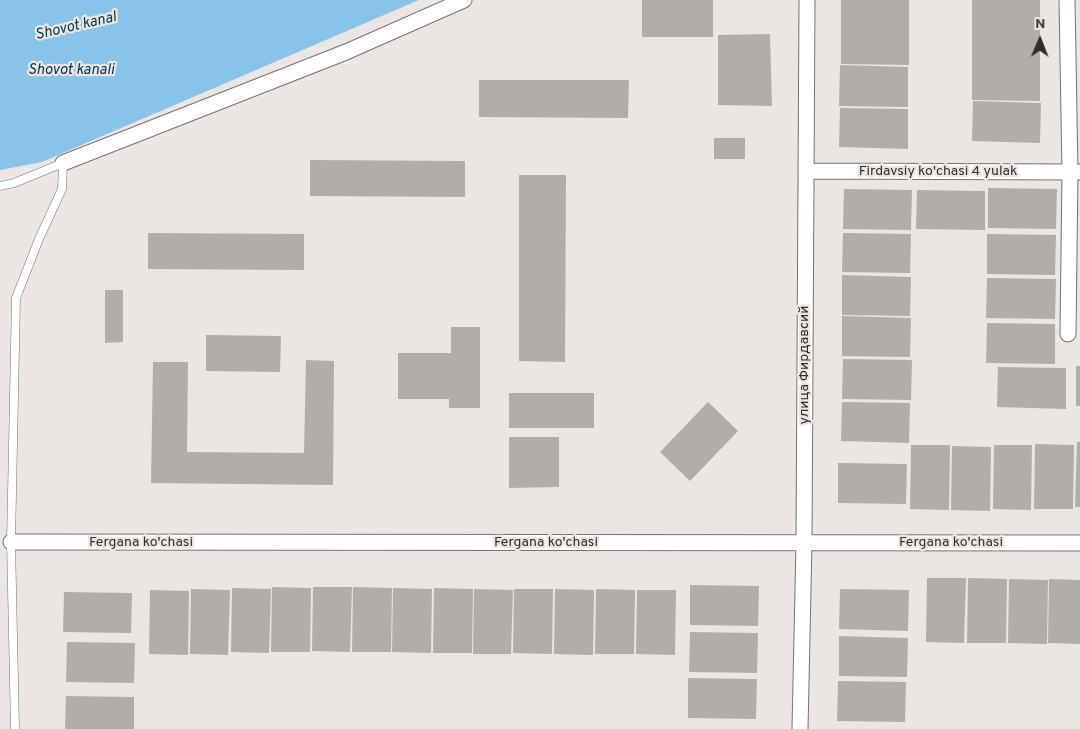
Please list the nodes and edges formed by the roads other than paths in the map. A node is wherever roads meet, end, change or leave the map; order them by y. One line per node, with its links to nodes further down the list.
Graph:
1 (464, 0): 4 (street)
2 (807, 0): 5 (street, улица Фирдавсий)
3 (1067, 0): 6 (street)
4 (63, 163): 7 (lane); 9 (lane)
5 (806, 171): 6 (street, Firdavsiy ko'chasi 4 yulak); 10 (street, улица Фирдавсий)
6 (1075, 172): 8 (street)
7 (0, 186)
8 (1068, 334)
9 (11, 542): 10 (street, Fergana ko'chasi); 12 (lane)
10 (804, 543): 11 (street, Fergana ko'chasi); 13 (street, улица Фирдавсий)
11 (1080, 543)
12 (15, 729)
13 (800, 729)

